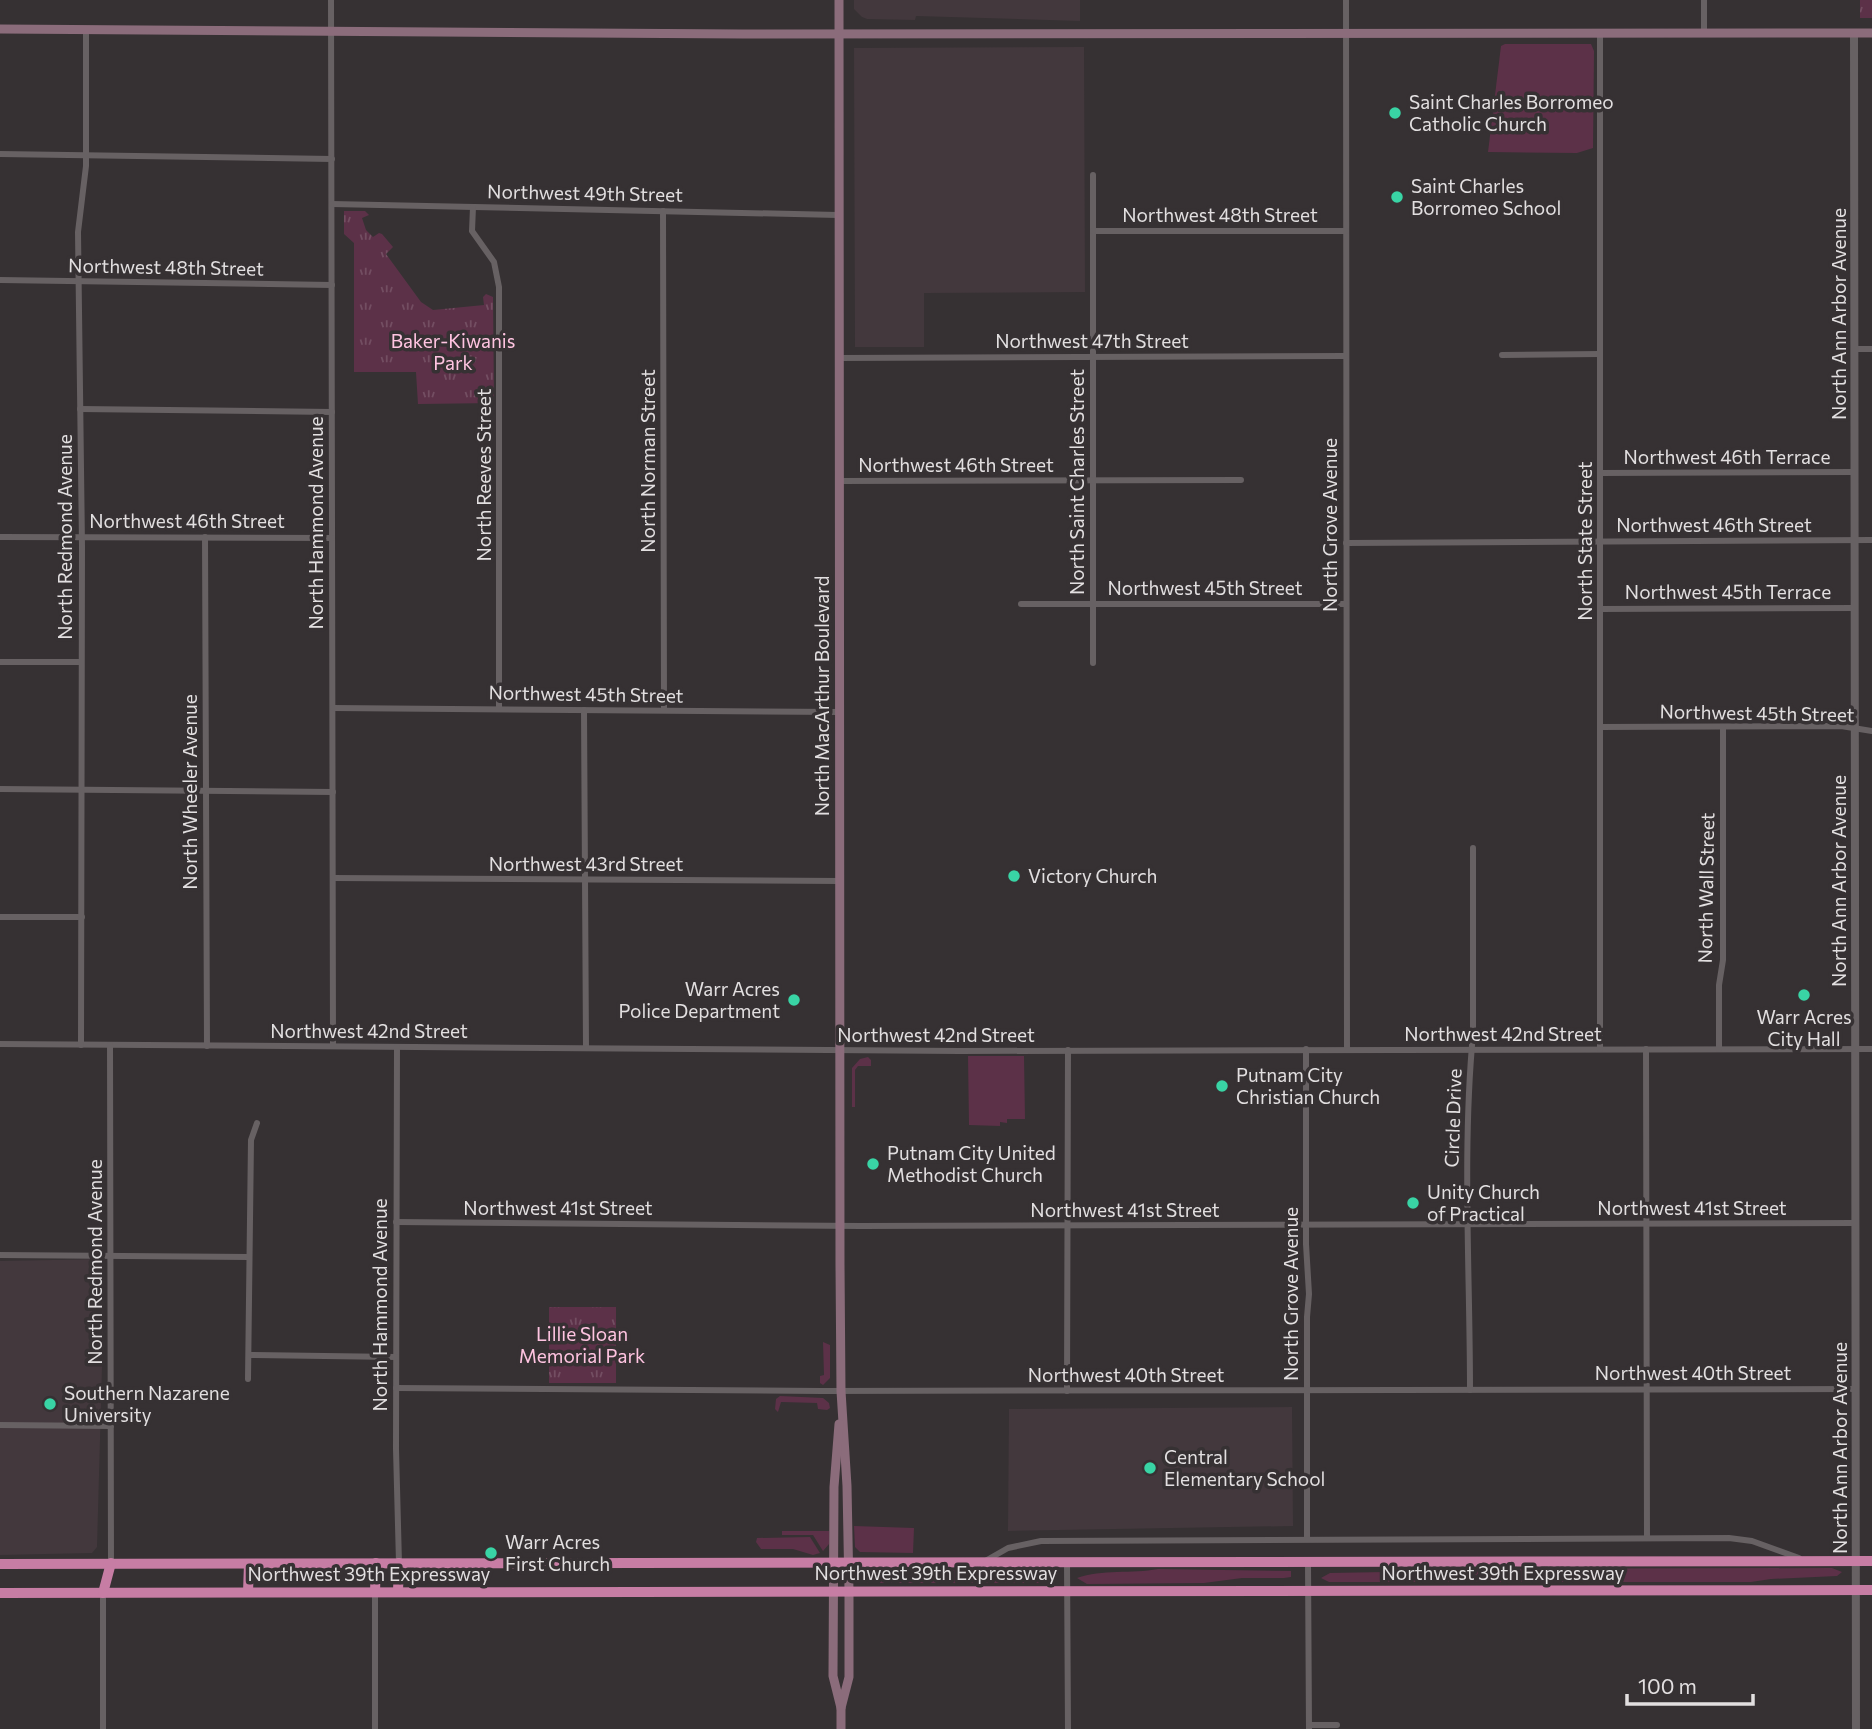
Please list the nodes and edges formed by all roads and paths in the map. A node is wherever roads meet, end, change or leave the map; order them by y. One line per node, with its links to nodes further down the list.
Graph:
1 (331, 0): 7 (street, North Hammond Avenue)
2 (839, 0): 12 (main road, North MacArthur Boulevard)
3 (1346, 0): 13 (street, North Grove Avenue)
4 (1704, 0): 9 (street)
5 (0, 29): 6 (main road)
6 (86, 30): 7 (main road); 15 (street, North Redmond Avenue)
7 (332, 32): 12 (main road); 16 (street, North Hammond Avenue)
8 (1600, 33): 9 (main road); 13 (main road); 29 (street, North State Street)
9 (1704, 33): 10 (main road)
10 (1854, 33): 11 (main road); 27 (street, North Ann Arbor Avenue)
11 (1872, 33)
12 (839, 34): 13 (main road); 21 (main road, North MacArthur Boulevard)
13 (1346, 34): 23 (street, North Grove Avenue)
14 (0, 154): 15 (street)
15 (86, 156): 16 (street); 25 (street, North Redmond Avenue)
16 (332, 159): 18 (street, North Hammond Avenue)
17 (1093, 176): 22 (street, North Saint Charles Street)
18 (332, 204): 19 (street, Northwest 49th Street); 26 (street, North Hammond Avenue)
19 (473, 206): 20 (street, Northwest 49th Street); 58 (street, North Reeves Street)
20 (663, 211): 21 (street, Northwest 49th Street); 60 (street, North Norman Street)
21 (838, 215): 33 (main road, North MacArthur Boulevard)
22 (1093, 231): 23 (street, Northwest 48th Street); 31 (street, North Saint Charles Street)
23 (1346, 231): 32 (street, North Grove Avenue)
24 (0, 280): 25 (street, Northwest 48th Street)
25 (79, 281): 26 (street, Northwest 48th Street); 34 (street, North Redmond Avenue)
26 (331, 285): 35 (street, North Hammond Avenue)
27 (1854, 349): 28 (street); 36 (street, North Ann Arbor Avenue)
28 (1872, 349)
29 (1600, 354): 30 (street); 37 (street, North State Street)
30 (1502, 355)
31 (1093, 356): 32 (street, Northwest 47th Street); 33 (street, Northwest 47th Street); 38 (street, North Saint Charles Street)
32 (1346, 356): 48 (street, North Grove Avenue)
33 (839, 358): 40 (main road, North MacArthur Boulevard)
34 (80, 409): 35 (street); 41 (street, North Redmond Avenue)
35 (331, 412): 44 (street, North Hammond Avenue)
36 (1854, 472): 37 (street, Northwest 46th Terrace); 45 (street, North Ann Arbor Avenue)
37 (1600, 473): 47 (street, North State Street)
38 (1093, 480): 39 (street, Northwest 46th Street); 40 (street, Northwest 46th Street); 50 (street, North Saint Charles Street)
39 (1241, 480)
40 (839, 481): 61 (main road, North MacArthur Boulevard)
41 (81, 536): 42 (street, Northwest 46th Street); 43 (street, Northwest 46th Street); 55 (street, North Redmond Avenue)
42 (0, 537)
43 (205, 537): 44 (street, Northwest 46th Street); 68 (street, North Wheeler Avenue)
44 (332, 538): 57 (street, North Hammond Avenue)
45 (1854, 540): 46 (street, Northwest 46th Street); 47 (street, Northwest 46th Street); 52 (street, North Ann Arbor Avenue)
46 (1872, 540)
47 (1600, 542): 48 (street, Northwest 46th Street); 53 (street, North State Street)
48 (1346, 543): 51 (street, North Grove Avenue)
49 (1021, 604): 50 (street, Northwest 45th Street)
50 (1093, 604): 51 (street, Northwest 45th Street); 56 (street, North Saint Charles Street)
51 (1346, 604): 84 (street, North Grove Avenue)
52 (1855, 608): 53 (street, Northwest 45th Terrace); 64 (street, North Ann Arbor Avenue)
53 (1600, 609): 62 (street, North State Street)
54 (0, 662): 55 (street)
55 (81, 662): 67 (street, North Redmond Avenue)
56 (1093, 663)
57 (333, 708): 58 (street, Northwest 45th Street); 69 (street, North Hammond Avenue)
58 (499, 709): 59 (street, Northwest 45th Street)
59 (584, 710): 60 (street, Northwest 45th Street); 72 (street)
60 (664, 710): 61 (street, Northwest 45th Street)
61 (839, 712): 73 (main road, North MacArthur Boulevard)
62 (1600, 727): 63 (street, Northwest 45th Street); 86 (street, North State Street)
63 (1723, 727): 64 (street, Northwest 45th Street); 88 (street, North Wall Street)
64 (1855, 728): 65 (street, Northwest 45th Street); 89 (street, North Ann Arbor Avenue)
65 (1872, 730)
66 (0, 789): 67 (street)
67 (81, 790): 68 (street); 75 (street, North Redmond Avenue)
68 (206, 791): 69 (street); 79 (street, North Wheeler Avenue)
69 (333, 792): 71 (street, North Hammond Avenue)
70 (1473, 848): 85 (street, Circle Drive)
71 (333, 877): 72 (street, Northwest 43rd Street); 80 (street, North Hammond Avenue)
72 (585, 879): 73 (street, Northwest 43rd Street); 82 (street)
73 (840, 881): 91 (main road, North MacArthur Boulevard)
74 (0, 917): 75 (street)
75 (82, 917): 77 (street, North Redmond Avenue)
76 (0, 1044): 77 (street, Northwest 42nd Street)
77 (81, 1045): 78 (street, Northwest 42nd Street)
78 (110, 1045): 79 (street, Northwest 42nd Street); 102 (street, North Redmond Avenue)
79 (207, 1046): 80 (street, Northwest 42nd Street)
80 (333, 1046): 81 (street, Northwest 42nd Street)
81 (397, 1047): 82 (street, Northwest 42nd Street); 94 (street, North Hammond Avenue)
82 (586, 1048): 91 (street, Northwest 42nd Street)
83 (1306, 1049): 84 (street, Northwest 42nd Street); 92 (street, Northwest 42nd Street); 97 (street, North Grove Avenue)
84 (1347, 1049): 85 (street, Northwest 42nd Street)
85 (1472, 1049): 86 (street, Northwest 42nd Street); 98 (street, Circle Drive)
86 (1600, 1049): 87 (street, Northwest 42nd Street)
87 (1646, 1049): 88 (street, Northwest 42nd Street); 95 (street)
88 (1719, 1049): 89 (street, Northwest 42nd Street)
89 (1855, 1049): 90 (street, Northwest 42nd Street); 96 (street, North Ann Arbor Avenue)
90 (1872, 1049)
91 (840, 1050): 92 (street, Northwest 42nd Street); 99 (main road, North MacArthur Boulevard)
92 (1068, 1050): 100 (street)
93 (257, 1123): 103 (street)
94 (396, 1222): 99 (street, Northwest 41st Street); 105 (street, North Hammond Avenue)
95 (1647, 1223): 96 (street, Northwest 41st Street); 98 (street, Northwest 41st Street); 108 (street)
96 (1855, 1223): 109 (street, North Ann Arbor Avenue)
97 (1307, 1225): 98 (street, Northwest 41st Street); 100 (street, Northwest 41st Street); 113 (street, North Grove Avenue)
98 (1467, 1225): 110 (street, Circle Drive)
99 (840, 1226): 100 (street, Northwest 41st Street); 111 (main road, North MacArthur Boulevard)
100 (1068, 1226): 112 (street)
101 (0, 1255): 102 (street)
102 (110, 1256): 103 (street); 115 (street, North Redmond Avenue)
103 (249, 1257): 104 (street)
104 (250, 1355): 105 (street); 106 (street)
105 (396, 1357): 107 (street, North Hammond Avenue)
106 (248, 1379)
107 (396, 1388): 111 (street, Northwest 40th Street); 125 (street, North Hammond Avenue)
108 (1647, 1389): 109 (street, Northwest 40th Street); 110 (street, Northwest 40th Street); 116 (street)
109 (1855, 1389): 122 (street, North Ann Arbor Avenue)
110 (1471, 1390): 113 (street, Northwest 40th Street)
111 (841, 1391): 112 (street, Northwest 40th Street); 126 (main road, North MacArthur Boulevard); 127 (main road, North MacArthur Boulevard)
112 (1067, 1391): 113 (street, Northwest 40th Street)
113 (1307, 1391): 117 (street, North Grove Avenue)
114 (0, 1425): 115 (street)
115 (111, 1426): 123 (street, North Redmond Avenue)
116 (1647, 1538): 117 (street, Northwest 39th Expressway); 121 (street, Northwest 39th Expressway)
117 (1307, 1539): 119 (street, Northwest 39th Expressway)
118 (1872, 1561): 122 (highway, Northwest 39th Expressway)
119 (984, 1562): 120 (highway, Northwest 39th Expressway); 127 (highway, Northwest 39th Expressway)
120 (1068, 1562): 128 (highway, Northwest 39th Expressway); 136 (street)
121 (1810, 1562): 122 (highway, Northwest 39th Expressway); 128 (highway, Northwest 39th Expressway)
122 (1856, 1562): 131 (street, North Ann Arbor Avenue)
123 (111, 1563): 129 (highway, Northwest 39th Expressway); 130 (highway, Northwest 39th Expressway); 141 (highway)
124 (376, 1563): 125 (highway, Northwest 39th Expressway); 130 (highway, Northwest 39th Expressway); 139 (highway)
125 (399, 1563): 126 (highway, Northwest 39th Expressway); 133 (highway)
126 (833, 1563): 127 (highway, Northwest 39th Expressway); 134 (main road, North MacArthur Boulevard)
127 (849, 1563): 135 (main road, North MacArthur Boulevard)
128 (1308, 1563): 137 (street)
129 (0, 1564)
130 (249, 1564): 138 (highway)
131 (1856, 1590): 132 (highway, Northwest 39th Expressway); 137 (highway, Northwest 39th Expressway); 149 (street, North Ann Arbor Avenue)
132 (1872, 1590)
133 (398, 1591): 134 (highway, Northwest 39th Expressway); 139 (highway, Northwest 39th Expressway)
134 (834, 1591): 135 (highway, Northwest 39th Expressway); 142 (main road, North MacArthur Boulevard)
135 (849, 1591): 136 (highway, Northwest 39th Expressway); 142 (main road, North MacArthur Boulevard)
136 (1066, 1591): 137 (highway, Northwest 39th Expressway); 148 (street)
137 (1307, 1591): 144 (street)
138 (248, 1592): 139 (highway, Northwest 39th Expressway); 141 (highway, Northwest 39th Expressway)
139 (375, 1592): 146 (street)
140 (0, 1593): 141 (highway, Northwest 39th Expressway)
141 (103, 1593): 145 (street)
142 (841, 1708): 147 (main road, North MacArthur Boulevard)
143 (1337, 1725): 144 (street)
144 (1309, 1727)
145 (103, 1729)
146 (375, 1729)
147 (841, 1729)
148 (1068, 1729)
149 (1856, 1729)

